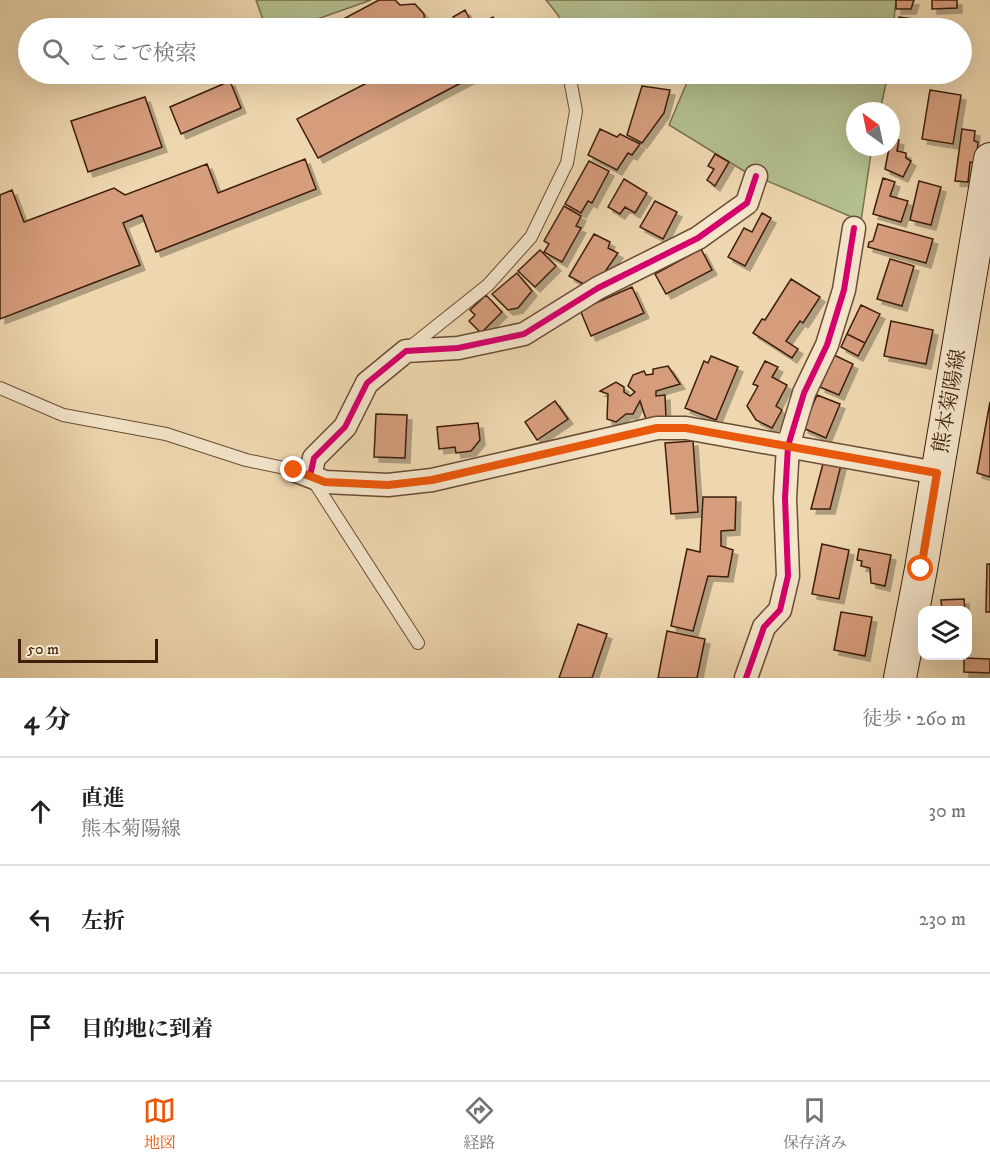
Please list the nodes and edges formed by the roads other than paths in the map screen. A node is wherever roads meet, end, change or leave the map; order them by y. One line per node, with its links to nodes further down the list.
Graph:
1 (571, 84): 5 (lane)
2 (990, 159): 9 (main road, 熊本菊陽線)
3 (756, 176): 5 (street)
4 (854, 228): 7 (street)
5 (406, 351): 8 (street)
6 (0, 388): 8 (lane)
7 (788, 446): 8 (street); 9 (street); 11 (street)
8 (302, 473): 10 (lane)
9 (937, 473): 12 (main road, 熊本菊陽線)
10 (418, 643)
11 (746, 678)
12 (900, 678)

